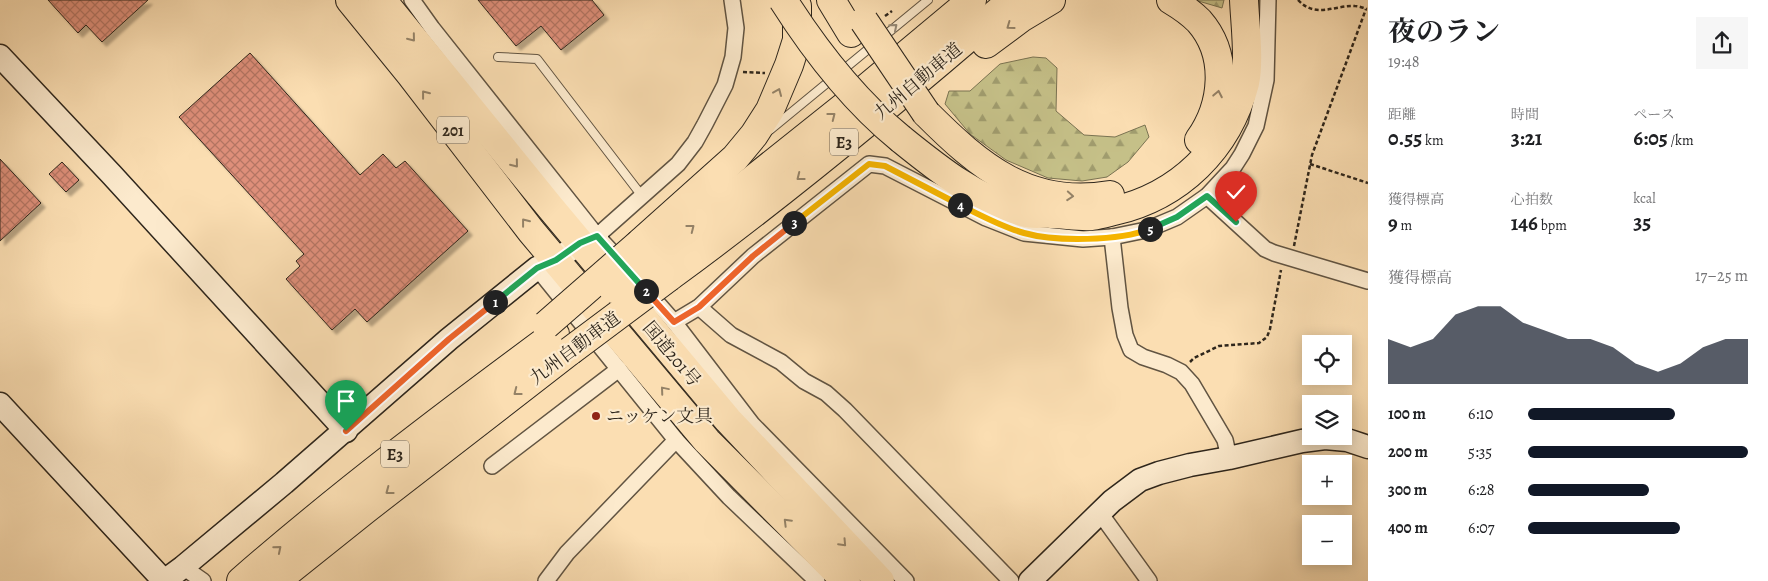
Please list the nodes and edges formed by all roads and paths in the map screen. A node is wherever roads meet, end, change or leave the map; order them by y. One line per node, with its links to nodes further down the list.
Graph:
1 (350, 0): 31 (highway, 国道201号 / 201, one-way to 1)
2 (382, 0): 28 (highway, 国道201号 / 201, one-way to 28)
3 (412, 0): 28 (street)
4 (732, 0): 25 (street)
5 (782, 0): 20 (highway, bridge)
6 (795, 0): 22 (highway, one-way to 6)
7 (831, 0): 17 (highway)
8 (928, 0): 22 (lane, one-way to 8)
9 (972, 0): 30 (highway, 九州自動車道 / E3, one-way to 9)
10 (1012, 0): 21 (highway, 九州自動車道 / E3)
11 (1050, 0): 21 (highway, one-way to 21)
12 (1171, 0): 20 (highway, one-way to 12)
13 (1244, 0): 20 (highway)
14 (1268, 0): 26 (street)
15 (1298, 0): 16 (path)
16 (1367, 9): 23 (path)
17 (855, 18): 20 (highway)
18 (0, 56): 39 (street)
19 (498, 57): 25 (lane)
20 (914, 125)
21 (834, 151): 30 (highway, 九州自動車道 / E3, one-way to 30)
22 (735, 158): 30 (highway)
23 (1310, 164): 24 (path); 29 (path)
24 (1368, 182)
25 (642, 196): 28 (street)
26 (1207, 196): 27 (street); 29 (street)
27 (1112, 237): 33 (street); 37 (street)
28 (589, 239): 31 (street); 34 (street); 54 (highway, 国道201号 / 201, one-way to 54)
29 (1288, 258): 32 (street); 37 (path)
30 (654, 260): 35 (highway, 九州自動車道 / E3, bridge); 35 (highway, bridge)
31 (547, 264): 36 (street); 39 (street); 53 (highway, 国道201号 / 201, one-way to 31)
32 (1368, 281)
33 (699, 307): 34 (street); 56 (street)
34 (674, 322): 55 (street)
35 (557, 337): 49 (highway, 九州自動車道 / E3, one-way to 35); 50 (highway, 九州自動車道 / E3, one-way to 50)
36 (619, 369): 40 (street); 43 (street)
37 (1181, 372): 42 (street)
38 (0, 404): 47 (street)
39 (346, 431): 45 (street)
40 (676, 440): 51 (street); 52 (street)
41 (1368, 447): 42 (street)
42 (1229, 458): 44 (street)
43 (492, 466)
44 (1100, 513): 46 (street); 57 (street)
45 (183, 567): 47 (street); 48 (street)
46 (1144, 579)
47 (164, 581)
48 (203, 581)
49 (241, 581)
50 (276, 581)
51 (546, 581)
52 (817, 581)
53 (846, 581)
54 (880, 581)
55 (906, 581)
56 (1011, 581)
57 (1030, 581)

